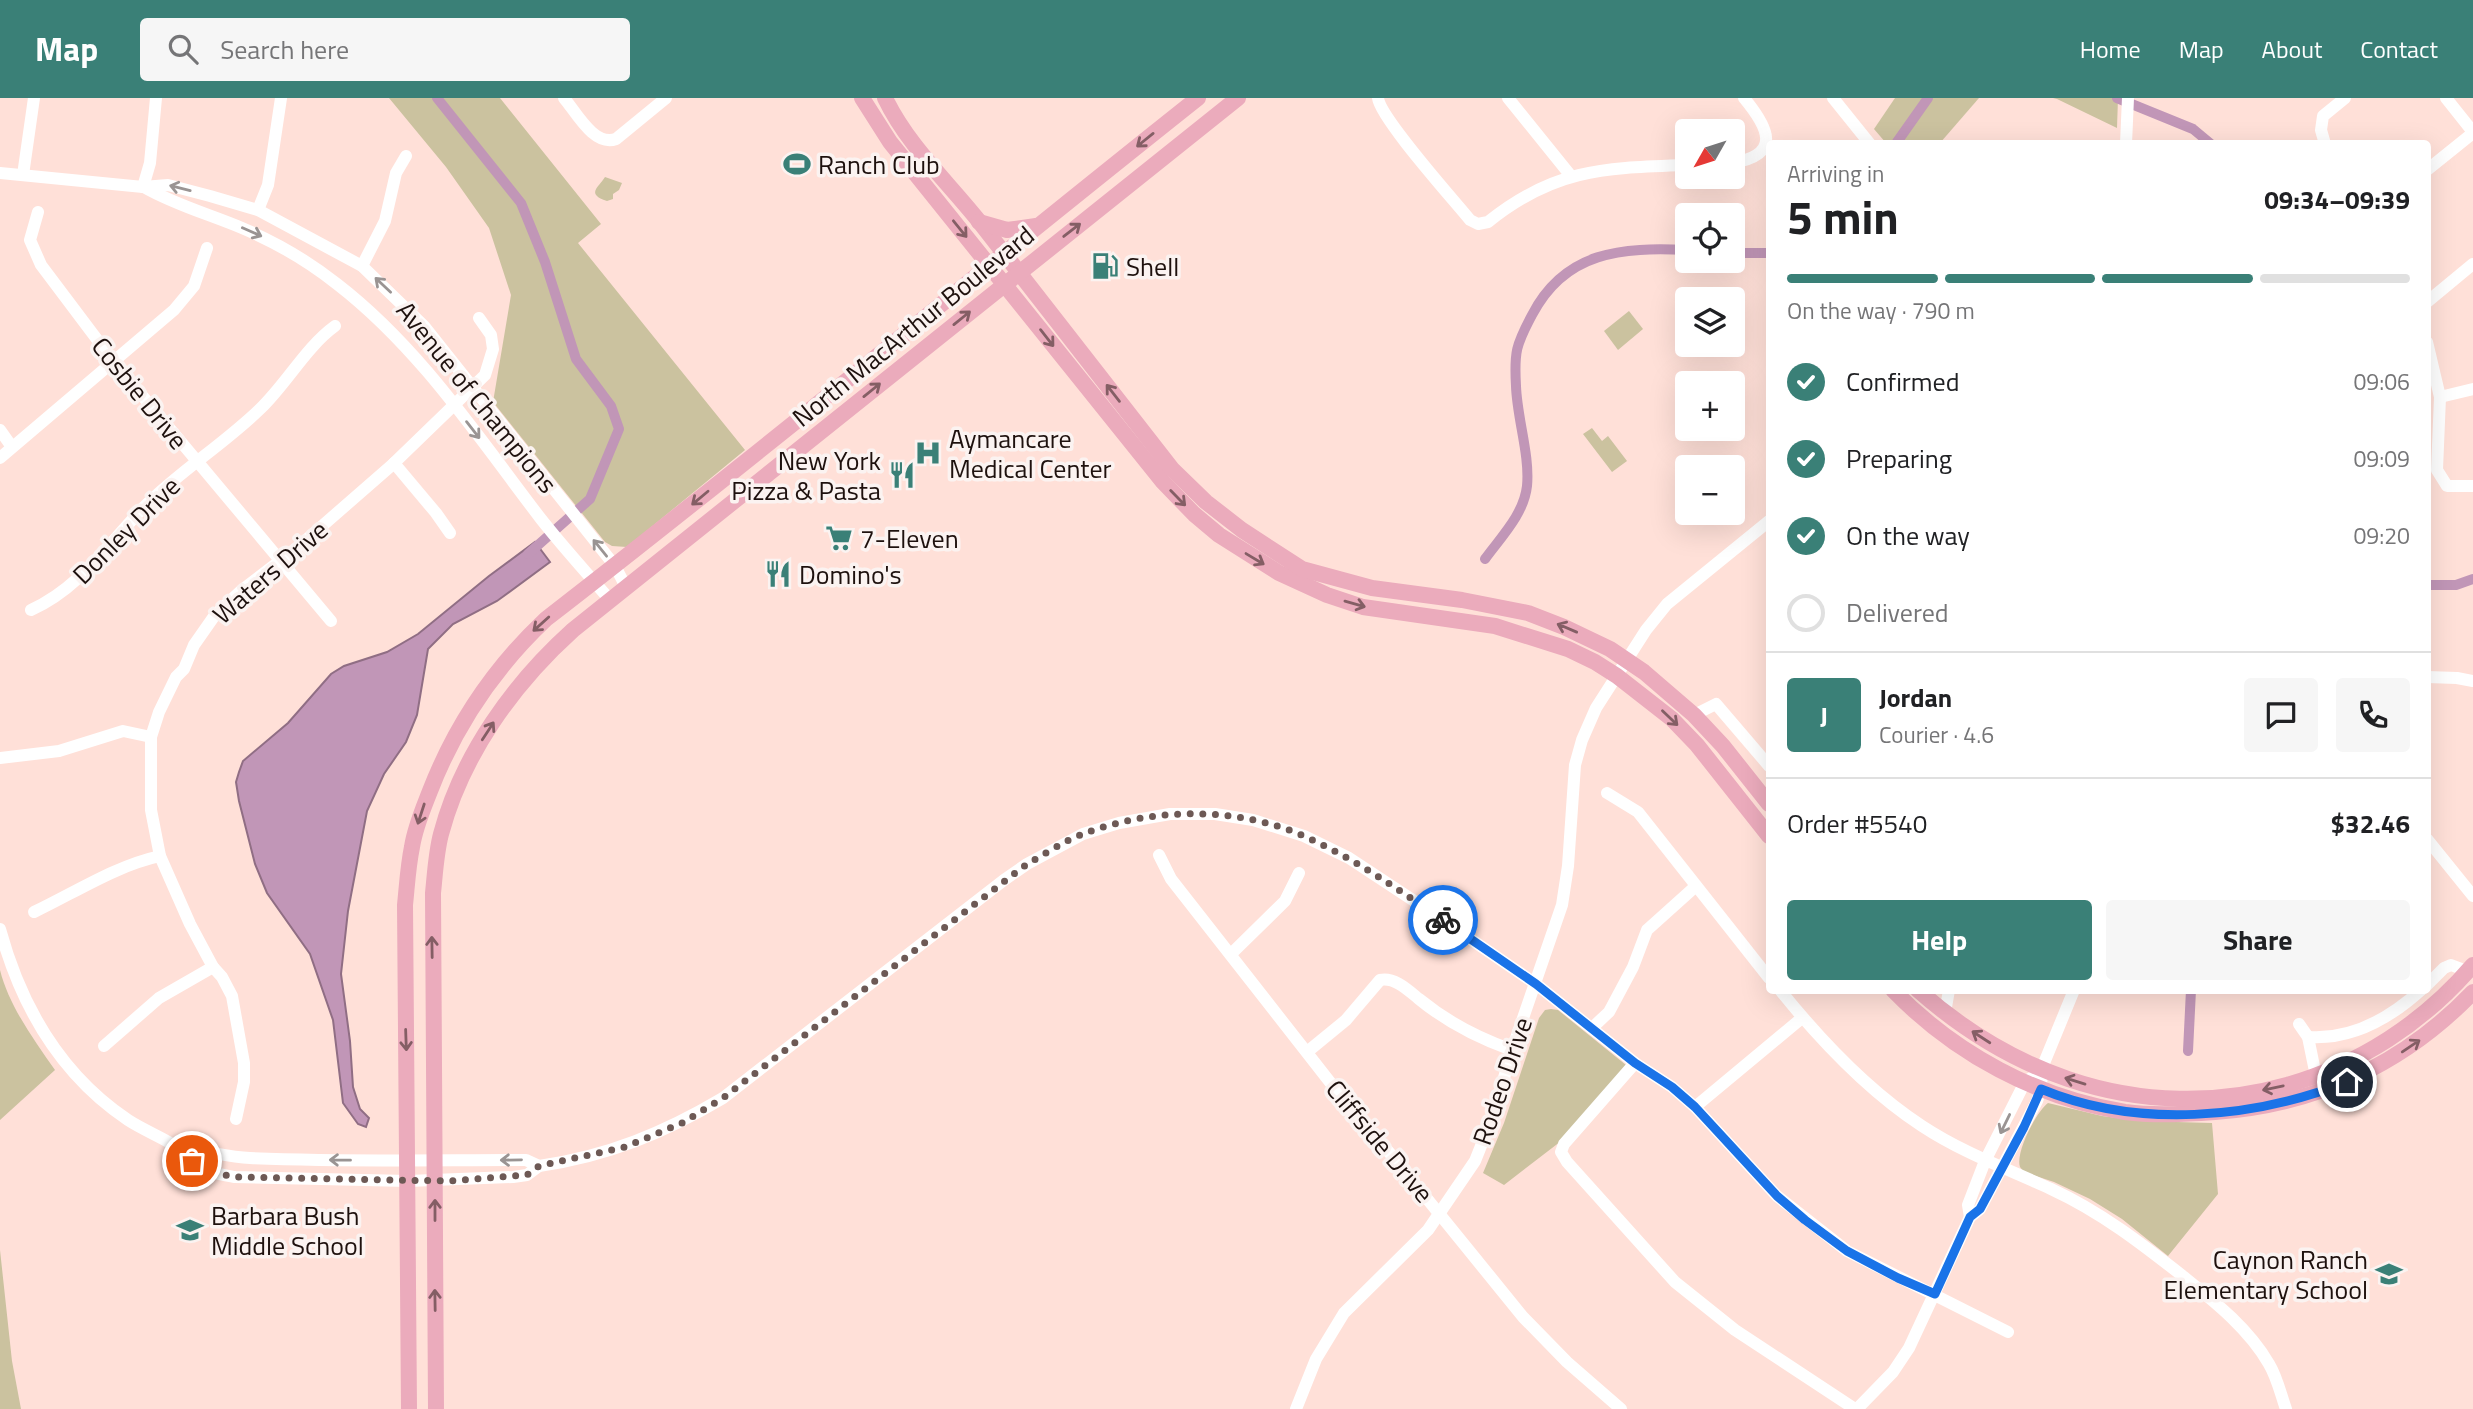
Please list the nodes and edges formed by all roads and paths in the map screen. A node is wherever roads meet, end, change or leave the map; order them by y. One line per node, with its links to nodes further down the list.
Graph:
1 (34, 98): 29 (street)
2 (156, 98): 31 (street)
3 (281, 98): 32 (street)
4 (564, 98): 5 (street)
5 (666, 98)
6 (862, 98): 17 (main road)
7 (1198, 98): 35 (main road, North MacArthur Boulevard, one-way to 35)
8 (1238, 98): 41 (main road, North MacArthur Boulevard, one-way to 8)
9 (1508, 98): 30 (street)
10 (1744, 98): 20 (street)
11 (1833, 98): 21 (street)
12 (2128, 98): 19 (street)
13 (2345, 98): 22 (street)
14 (2446, 98): 18 (street)
15 (1378, 101): 30 (street)
16 (889, 105): 17 (main road); 34 (main road)
17 (875, 121): 39 (main road, one-way to 39)
18 (2473, 132): 27 (street)
19 (2126, 139)
20 (1767, 140)
21 (1867, 140)
22 (2324, 140)
23 (1766, 146): 25 (street)
24 (406, 156): 40 (street)
25 (1745, 161)
26 (1675, 165): 30 (street)
27 (2431, 167)
28 (0, 173): 29 (street, Avenue of Champions)
29 (23, 176): 31 (street, Avenue of Champions)
30 (1571, 176)
31 (144, 187): 32 (street, Avenue of Champions, one-way to 31); 51 (street, Avenue of Champions, one-way to 51)
32 (258, 209): 40 (street, Avenue of Champions)
33 (38, 212): 47 (street, Cosbie Drive)
34 (979, 222): 35 (main road); 37 (main road)
35 (1038, 225): 37 (main road, North MacArthur Boulevard)
36 (207, 248): 47 (street)
37 (1003, 253): 39 (main road, North MacArthur Boulevard); 41 (main road)
38 (2473, 264): 43 (street)
39 (989, 265): 42 (main road); 52 (main road, North MacArthur Boulevard)
40 (362, 266): 48 (street, Avenue of Champions, one-way to 40)
41 (1019, 273): 42 (main road, North MacArthur Boulevard); 56 (main road, one-way to 41)
42 (1004, 284): 53 (main road, North MacArthur Boulevard, one-way to 42); 56 (main road, one-way to 56)
43 (2431, 299)
44 (479, 318): 48 (street, Waters Drive)
45 (335, 326): 58 (street, Donley Drive)
46 (2431, 359): 50 (street)
47 (114, 362): 55 (street); 58 (street, Cosbie Drive)
48 (472, 386): 51 (street, Waters Drive); 64 (street, Avenue of Champions, one-way to 48)
49 (2473, 389): 50 (street)
50 (2440, 397): 60 (street)
51 (453, 404): 59 (street, Waters Drive); 66 (street, Avenue of Champions, one-way to 66)
52 (810, 410): 53 (main road); 64 (main road, North MacArthur Boulevard, one-way to 64)
53 (825, 428): 67 (main road, North MacArthur Boulevard)
54 (0, 430): 55 (street)
55 (12, 447): 57 (street)
56 (1148, 451): 65 (main road)
57 (0, 458)
58 (197, 462): 63 (street, Cosbie Drive); 69 (street, Donley Drive)
59 (394, 463): 62 (street); 63 (street, Waters Drive)
60 (2473, 486)
61 (1766, 523): 71 (street, Rodeo Drive)
62 (450, 533)
63 (280, 561): 70 (street, Cosbie Drive); 76 (street, Waters Drive)
64 (615, 566): 66 (main road, North MacArthur Boulevard); 67 (street, Avenue of Champions)
65 (1288, 569): 71 (main road, one-way to 65); 72 (main road, one-way to 72)
66 (595, 582): 68 (street, Avenue of Champions); 120 (main road, North MacArthur Boulevard, one-way to 120)
67 (626, 587): 68 (main road, North MacArthur Boulevard)
68 (610, 600): 121 (main road, North MacArthur Boulevard, one-way to 68)
69 (31, 610)
70 (331, 621)
71 (1627, 661): 72 (street, Rodeo Drive); 75 (main road)
72 (1617, 676): 81 (main road, one-way to 81); 95 (street, Rodeo Drive)
73 (2431, 677): 74 (street)
74 (2473, 681)
75 (1694, 715): 78 (street); 80 (main road)
76 (151, 737): 77 (street); 84 (street, Waters Drive)
77 (0, 758)
78 (1766, 763)
79 (1607, 793): 86 (street)
80 (1766, 800)
81 (1764, 819)
82 (2431, 844): 87 (street)
83 (1159, 855): 90 (street, Cliffside Drive)
84 (160, 856): 88 (street); 91 (street, Waters Drive)
85 (1299, 873): 90 (street)
86 (1696, 886): 93 (street); 106 (street)
87 (2473, 896)
88 (34, 912)
89 (0, 929): 118 (street)
90 (1231, 954): 110 (street, Cliffside Drive)
91 (213, 967): 108 (street); 117 (street, Waters Drive)
92 (2470, 968): 94 (street); 113 (main road)
93 (1766, 974)
94 (2431, 981)
95 (1536, 984): 106 (street); 109 (street, Rodeo Drive); 122 (street)
96 (2473, 992): 115 (main road, one-way to 96)
97 (1783, 994): 104 (street)
98 (1897, 994): 114 (main road)
99 (1923, 994): 103 (main road)
100 (1948, 994): 103 (street)
101 (2072, 994): 112 (street)
102 (2417, 994): 107 (street)
103 (1945, 1013): 112 (main road, one-way to 103)
104 (1802, 1018): 116 (street); 119 (street)
105 (2299, 1024): 107 (street)
106 (1592, 1028): 111 (street)
107 (2308, 1037): 113 (street)
108 (104, 1046)
109 (1512, 1050): 110 (street); 126 (street, Rodeo Drive)
110 (1307, 1052): 126 (street, Cliffside Drive)
111 (1635, 1063): 116 (street); 134 (street)
112 (2042, 1068): 113 (main road, one-way to 112); 114 (street); 115 (street)
113 (2316, 1076)
114 (2025, 1082): 115 (main road); 119 (street, one-way to 119)
115 (2041, 1089): 123 (street)
116 (1695, 1107): 128 (street)
117 (236, 1119)
118 (181, 1149): 120 (street, one-way to 118); 124 (street)
119 (1985, 1161): 123 (street); 127 (street)
120 (408, 1162): 121 (street); 124 (main road, North MacArthur Boulevard)
121 (435, 1162): 122 (street, one-way to 121); 125 (main road, North MacArthur Boulevard)
122 (539, 1166): 125 (street)
123 (2002, 1169): 127 (street); 135 (street)
124 (408, 1181): 125 (street); 130 (main road, North MacArthur Boulevard)
125 (435, 1181): 131 (main road, North MacArthur Boulevard, one-way to 125)
126 (1440, 1214): 132 (street, Rodeo Drive); 133 (street, Cliffside Drive)
127 (1970, 1217): 128 (street)
128 (1935, 1294): 129 (street); 134 (street)
129 (2008, 1332)
130 (409, 1409)
131 (436, 1409)
132 (1296, 1409)
133 (1621, 1409)
134 (1856, 1409)
135 (2286, 1409)

